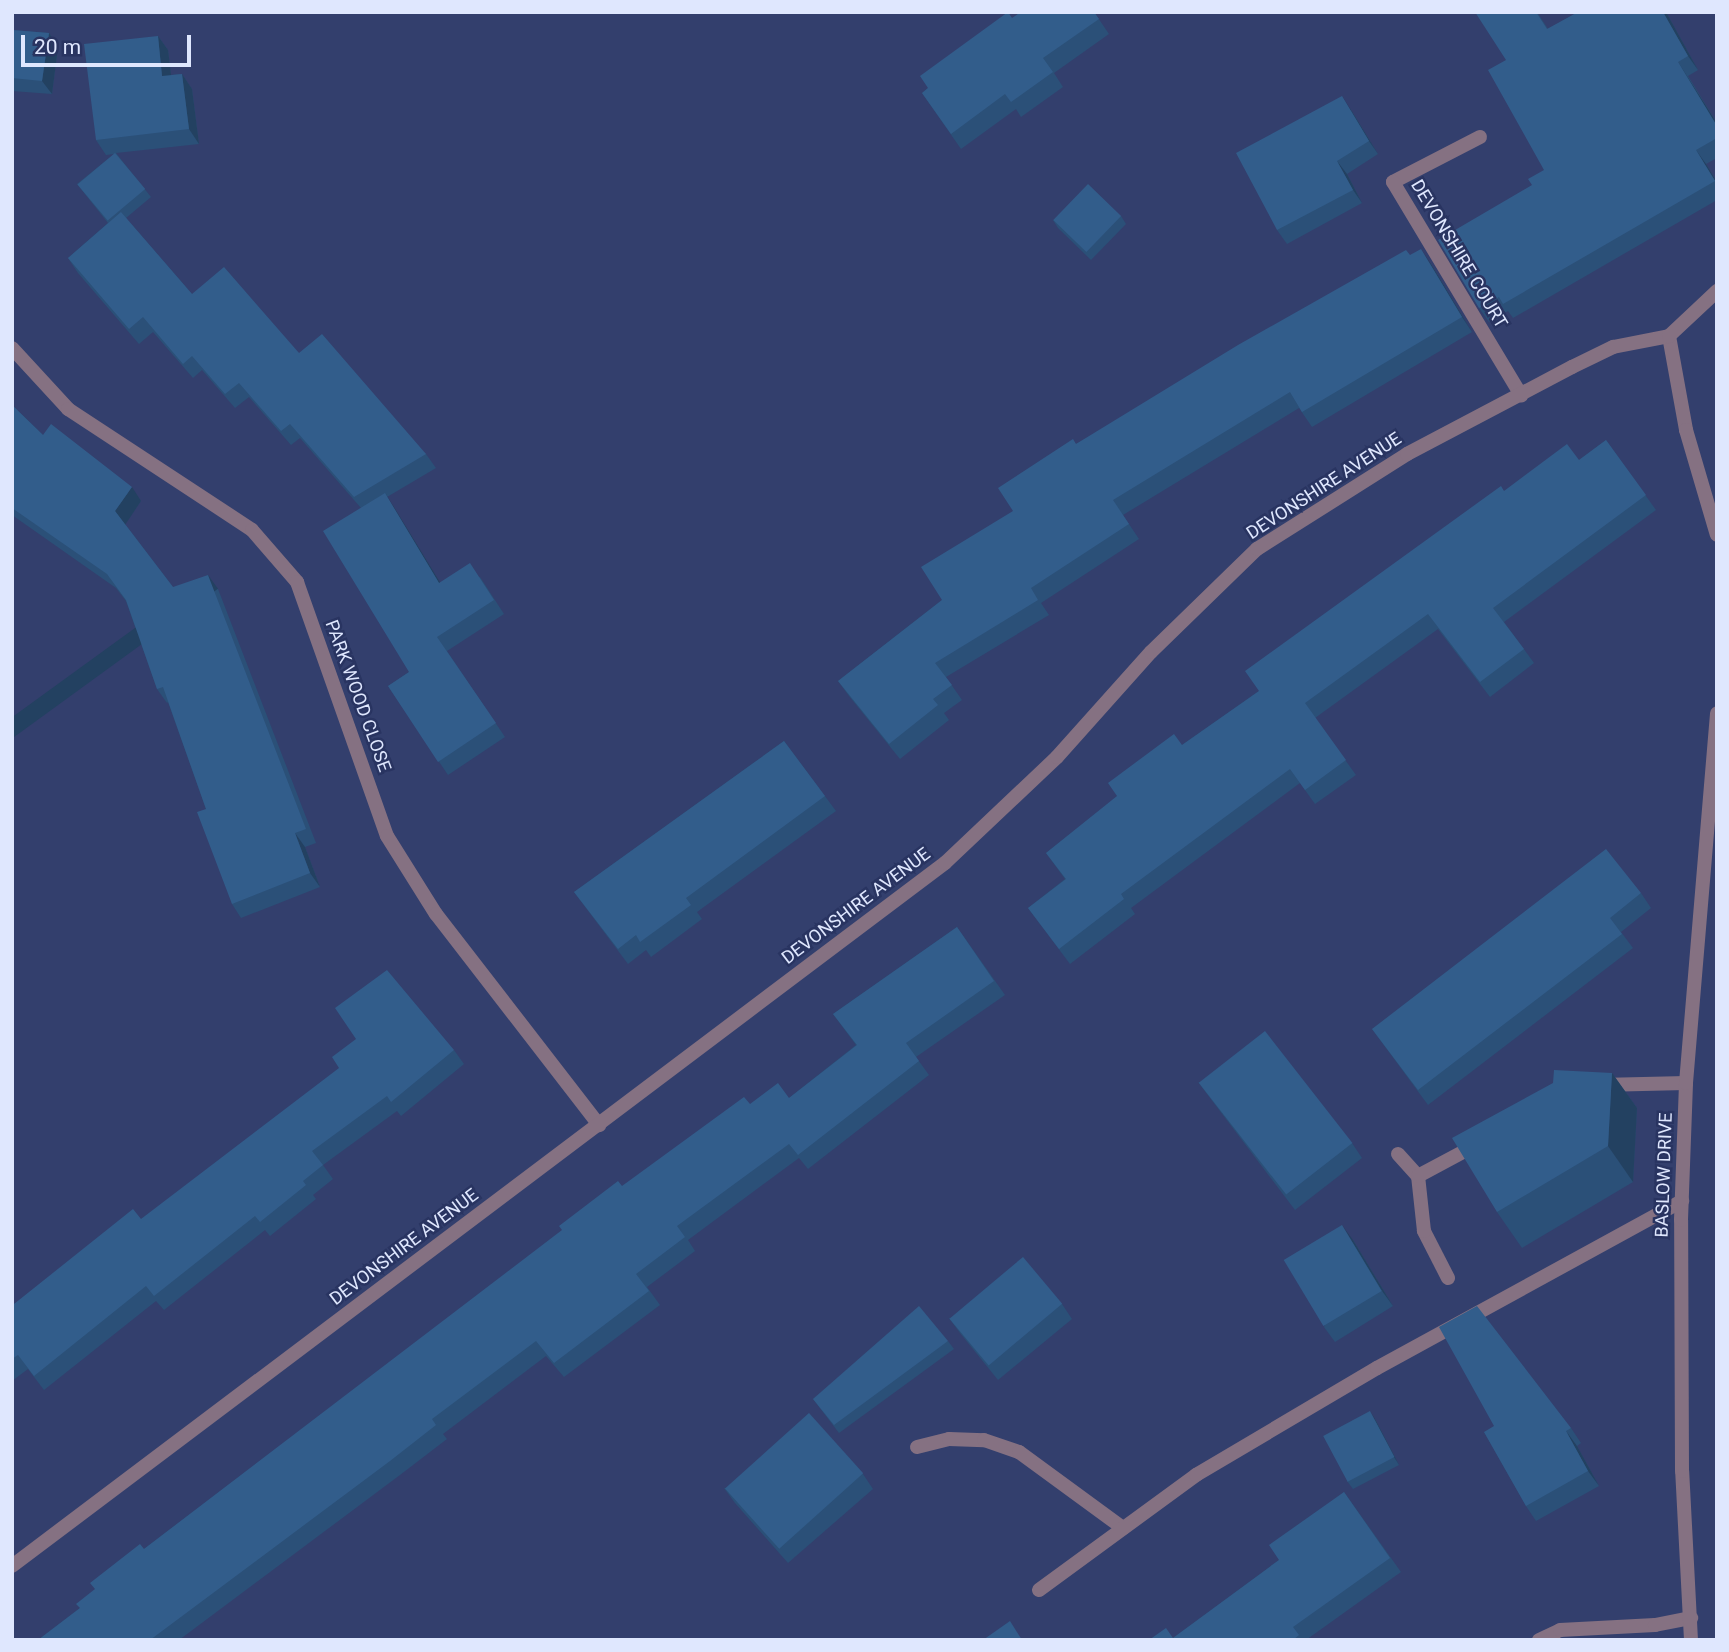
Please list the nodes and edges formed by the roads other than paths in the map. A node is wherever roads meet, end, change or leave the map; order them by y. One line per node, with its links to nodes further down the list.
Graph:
1 (1480, 137): 5 (street, DEVONSHIRE COURT)
2 (1717, 291): 3 (street)
3 (1669, 336): 5 (street, DEVONSHIRE AVENUE); 6 (street)
4 (12, 348): 10 (street, PARK WOOD CLOSE)
5 (1521, 395): 10 (street, DEVONSHIRE AVENUE)
6 (1717, 535)
7 (1717, 713): 8 (street, BASLOW DRIVE)
8 (1686, 1083): 9 (street); 14 (street, BASLOW DRIVE)
9 (1584, 1087)
10 (599, 1125): 18 (street, DEVONSHIRE AVENUE)
11 (1492, 1135): 13 (street)
12 (1398, 1154): 13 (street)
13 (1418, 1176): 15 (street)
14 (1682, 1201): 17 (street); 20 (street, BASLOW DRIVE)
15 (1448, 1278)
16 (917, 1447): 17 (street)
17 (1124, 1528): 19 (street)
18 (12, 1566)
19 (1039, 1590)
20 (1691, 1618): 21 (street); 22 (street, BASLOW DRIVE)
21 (1539, 1640)
22 (1691, 1640)

